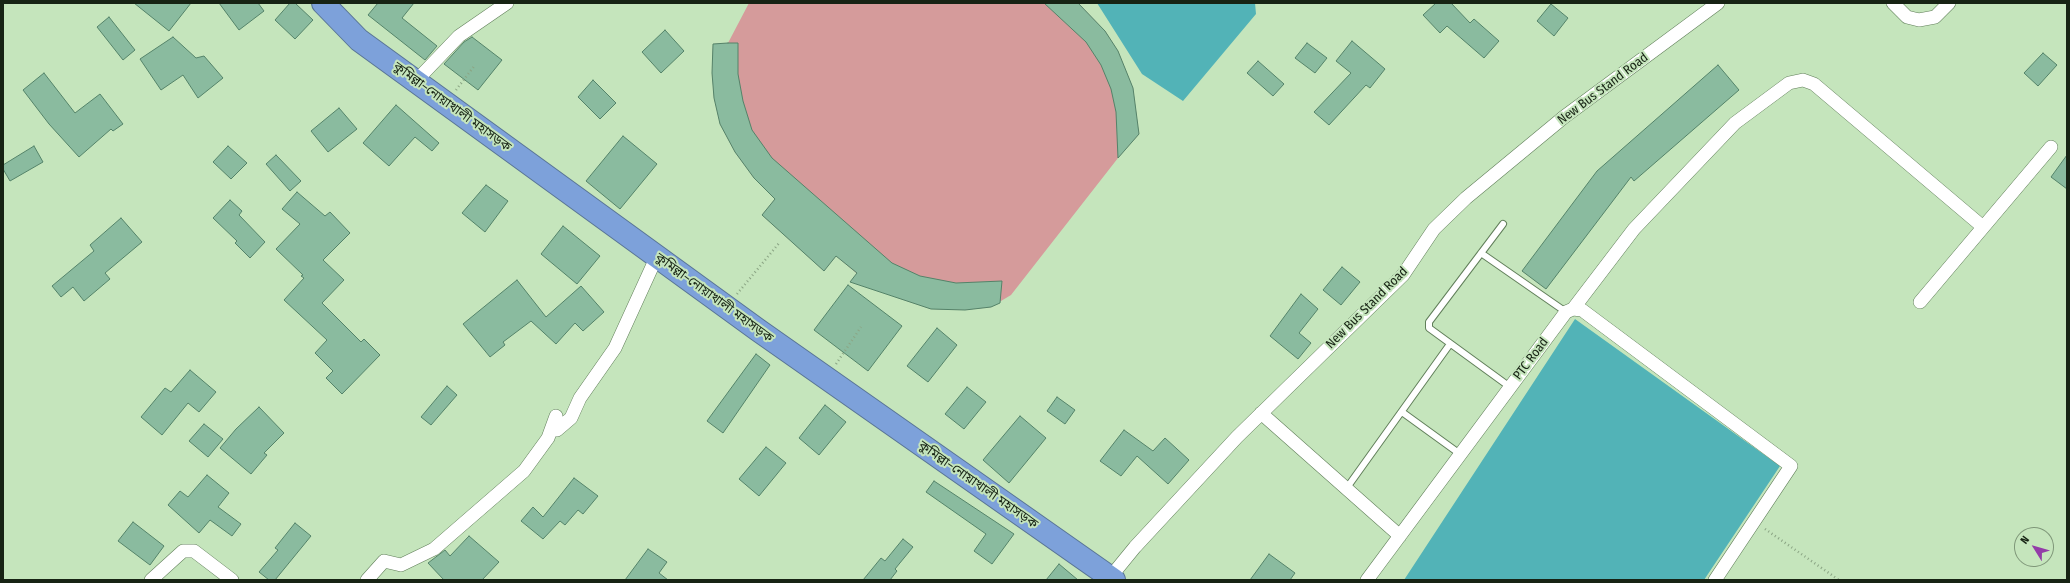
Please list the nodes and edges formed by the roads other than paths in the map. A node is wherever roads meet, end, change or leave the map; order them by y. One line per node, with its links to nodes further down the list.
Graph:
1 (323, 3): 6 (highway, কুমিল্লা–নোয়াখালী মহাসড়ক)
2 (507, 3): 6 (street)
3 (1718, 3): 17 (street, New Bus Stand Road)
4 (1893, 3): 5 (street)
5 (1949, 3)
6 (416, 81): 11 (highway, কুমিল্লা–নোয়াখালী মহাসড়ক)
7 (2051, 147): 9 (street)
8 (1503, 224): 10 (lane)
9 (1984, 226): 12 (street); 13 (street, PTC Road)
10 (1481, 253): 13 (lane); 14 (lane)
11 (656, 256): 21 (highway, কুমিল্লা–নোয়াখালী মহাসড়ক); 24 (street)
12 (1920, 302)
13 (1569, 310): 15 (street, PTC Road); 26 (street)
14 (1450, 344): 15 (lane); 16 (lane)
15 (1510, 387): 18 (street, PTC Road)
16 (1402, 412): 18 (lane); 19 (lane)
17 (1261, 413): 19 (street); 21 (street, New Bus Stand Road)
18 (1460, 454): 20 (street, PTC Road)
19 (1346, 489): 20 (street)
20 (1400, 536): 25 (street, PTC Road)
21 (1111, 579)
22 (151, 580): 23 (street)
23 (232, 580)
24 (367, 580)
25 (1368, 580)
26 (1715, 580)

